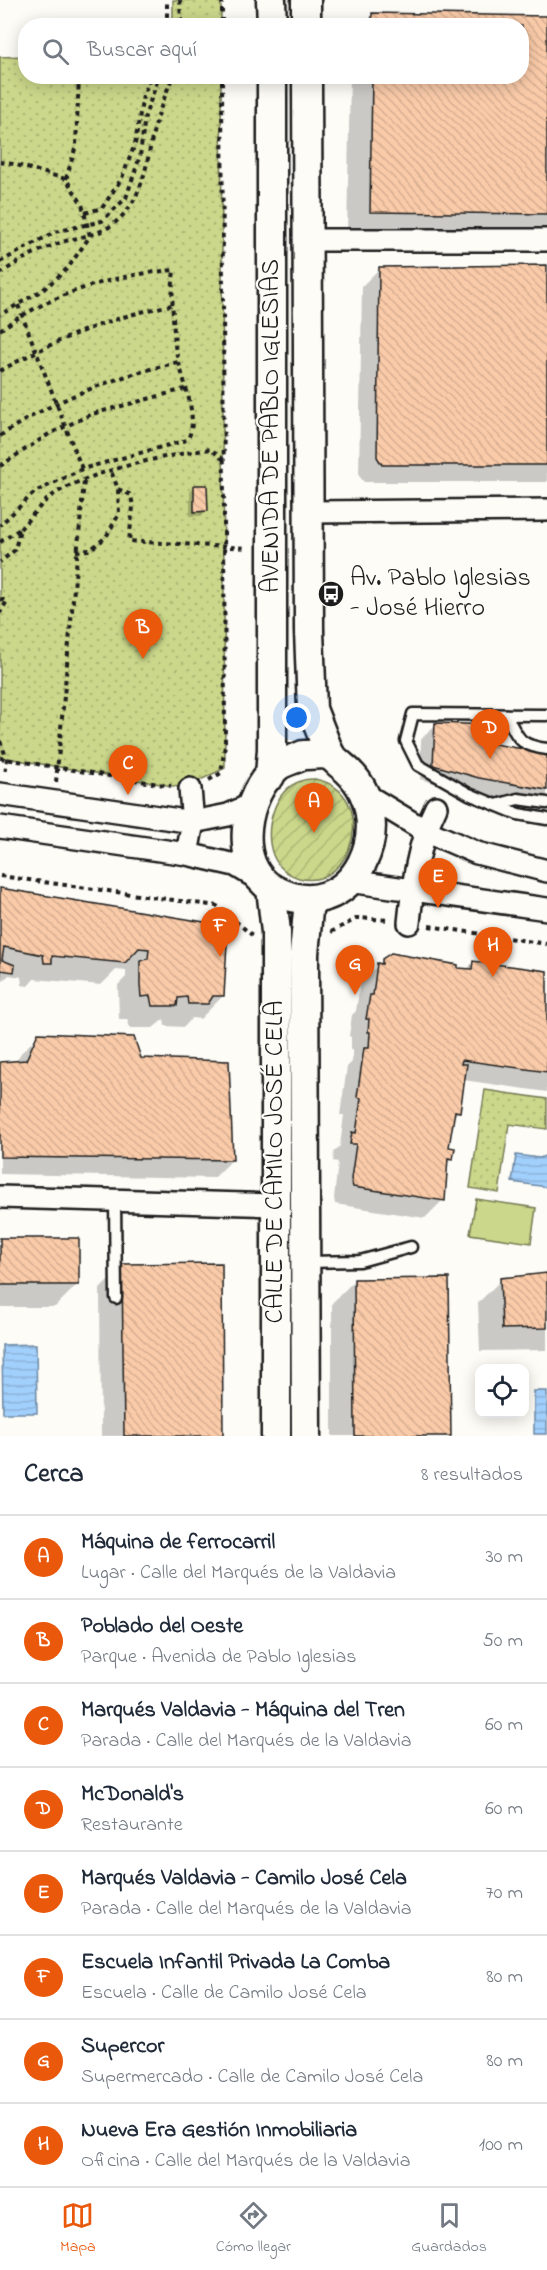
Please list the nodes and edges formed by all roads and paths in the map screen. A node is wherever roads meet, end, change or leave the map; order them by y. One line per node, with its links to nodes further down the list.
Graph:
1 (167, 0): 6 (path)
2 (180, 0): 7 (path)
3 (222, 0): 8 (path)
4 (271, 0): 9 (street)
5 (306, 0): 10 (street)
6 (167, 18)
7 (181, 18)
8 (222, 18)
9 (272, 18)
10 (306, 18)
11 (79, 84): 19 (path)
12 (148, 84): 20 (path)
13 (156, 84): 21 (path)
14 (170, 84): 22 (path)
15 (222, 84): 39 (path)
16 (272, 84): 51 (street, AVENIDA DE PABLO IGLESIAS)
17 (307, 84): 23 (street, AVENIDA DE PABLO IGLESIAS)
18 (0, 162): 19 (path)
19 (66, 179): 20 (path)
20 (85, 213): 21 (path)
21 (87, 224): 22 (path); 25 (path)
22 (90, 236): 26 (path); 27 (path)
23 (308, 240): 24 (street); 46 (street, AVENIDA DE PABLO IGLESIAS)
24 (547, 240)
25 (0, 262)
26 (0, 274)
27 (18, 305): 29 (path); 30 (path)
28 (172, 305): 29 (path); 32 (path); 33 (path)
29 (22, 314): 31 (path); 32 (path)
30 (0, 315)
31 (0, 330)
32 (37, 351): 34 (path); 36 (path)
33 (178, 362): 35 (path); 36 (path)
34 (0, 371)
35 (185, 389): 37 (path); 41 (path)
36 (57, 402): 37 (path); 38 (path)
37 (66, 425): 40 (path); 41 (path)
38 (0, 436)
39 (226, 462): 42 (path); 50 (path)
40 (0, 466)
41 (82, 469): 47 (path)
42 (111, 471): 43 (path); 44 (path)
43 (84, 481): 48 (path); 52 (path)
44 (117, 489): 50 (path); 52 (path)
45 (547, 510): 46 (street)
46 (308, 512): 60 (street, AVENIDA DE PABLO IGLESIAS)
47 (0, 525)
48 (20, 529): 49 (path); 53 (path)
49 (0, 542)
50 (225, 548): 51 (path); 65 (path)
51 (272, 549): 64 (street, AVENIDA DE PABLO IGLESIAS)
52 (76, 551): 63 (path)
53 (0, 562)
54 (0, 599): 55 (path)
55 (0, 613)
56 (506, 715): 57 (lane); 59 (lane); 71 (lane)
57 (547, 715)
58 (0, 741): 62 (path)
59 (547, 749)
60 (330, 756): 64 (street); 67 (street)
61 (0, 758): 62 (path)
62 (7, 759): 63 (path); 66 (path)
63 (57, 767): 65 (path); 68 (path)
64 (270, 776): 70 (street)
65 (190, 789): 74 (street)
66 (1, 794): 68 (street)
67 (366, 795): 76 (street); 80 (street)
68 (54, 801): 74 (street)
69 (547, 803): 71 (lane)
70 (250, 805): 74 (street); 81 (street)
71 (496, 805): 73 (lane)
72 (436, 807): 76 (street)
73 (547, 819)
74 (193, 822): 77 (street)
75 (0, 827): 77 (street)
76 (424, 830): 78 (street); 82 (street)
77 (187, 854): 81 (street)
78 (547, 871)
79 (0, 876): 86 (path)
80 (349, 881): 82 (street); 83 (street)
81 (265, 884): 83 (street); 86 (street, CALLE DE CAMILO JOSÉ CELA)
82 (412, 890): 84 (street); 85 (street)
83 (309, 900): 91 (street, CALLE DE CAMILO JOSÉ CELA)
84 (547, 909)
85 (409, 923)
86 (276, 941): 89 (street, CALLE DE CAMILO JOSÉ CELA)
87 (0, 1197): 88 (street)
88 (115, 1200): 89 (street); 92 (lane)
89 (277, 1204): 93 (street, CALLE DE CAMILO JOSÉ CELA)
90 (411, 1247): 91 (lane)
91 (306, 1262): 94 (street, CALLE DE CAMILO JOSÉ CELA)
92 (116, 1298)
93 (276, 1436)
94 (306, 1436)

